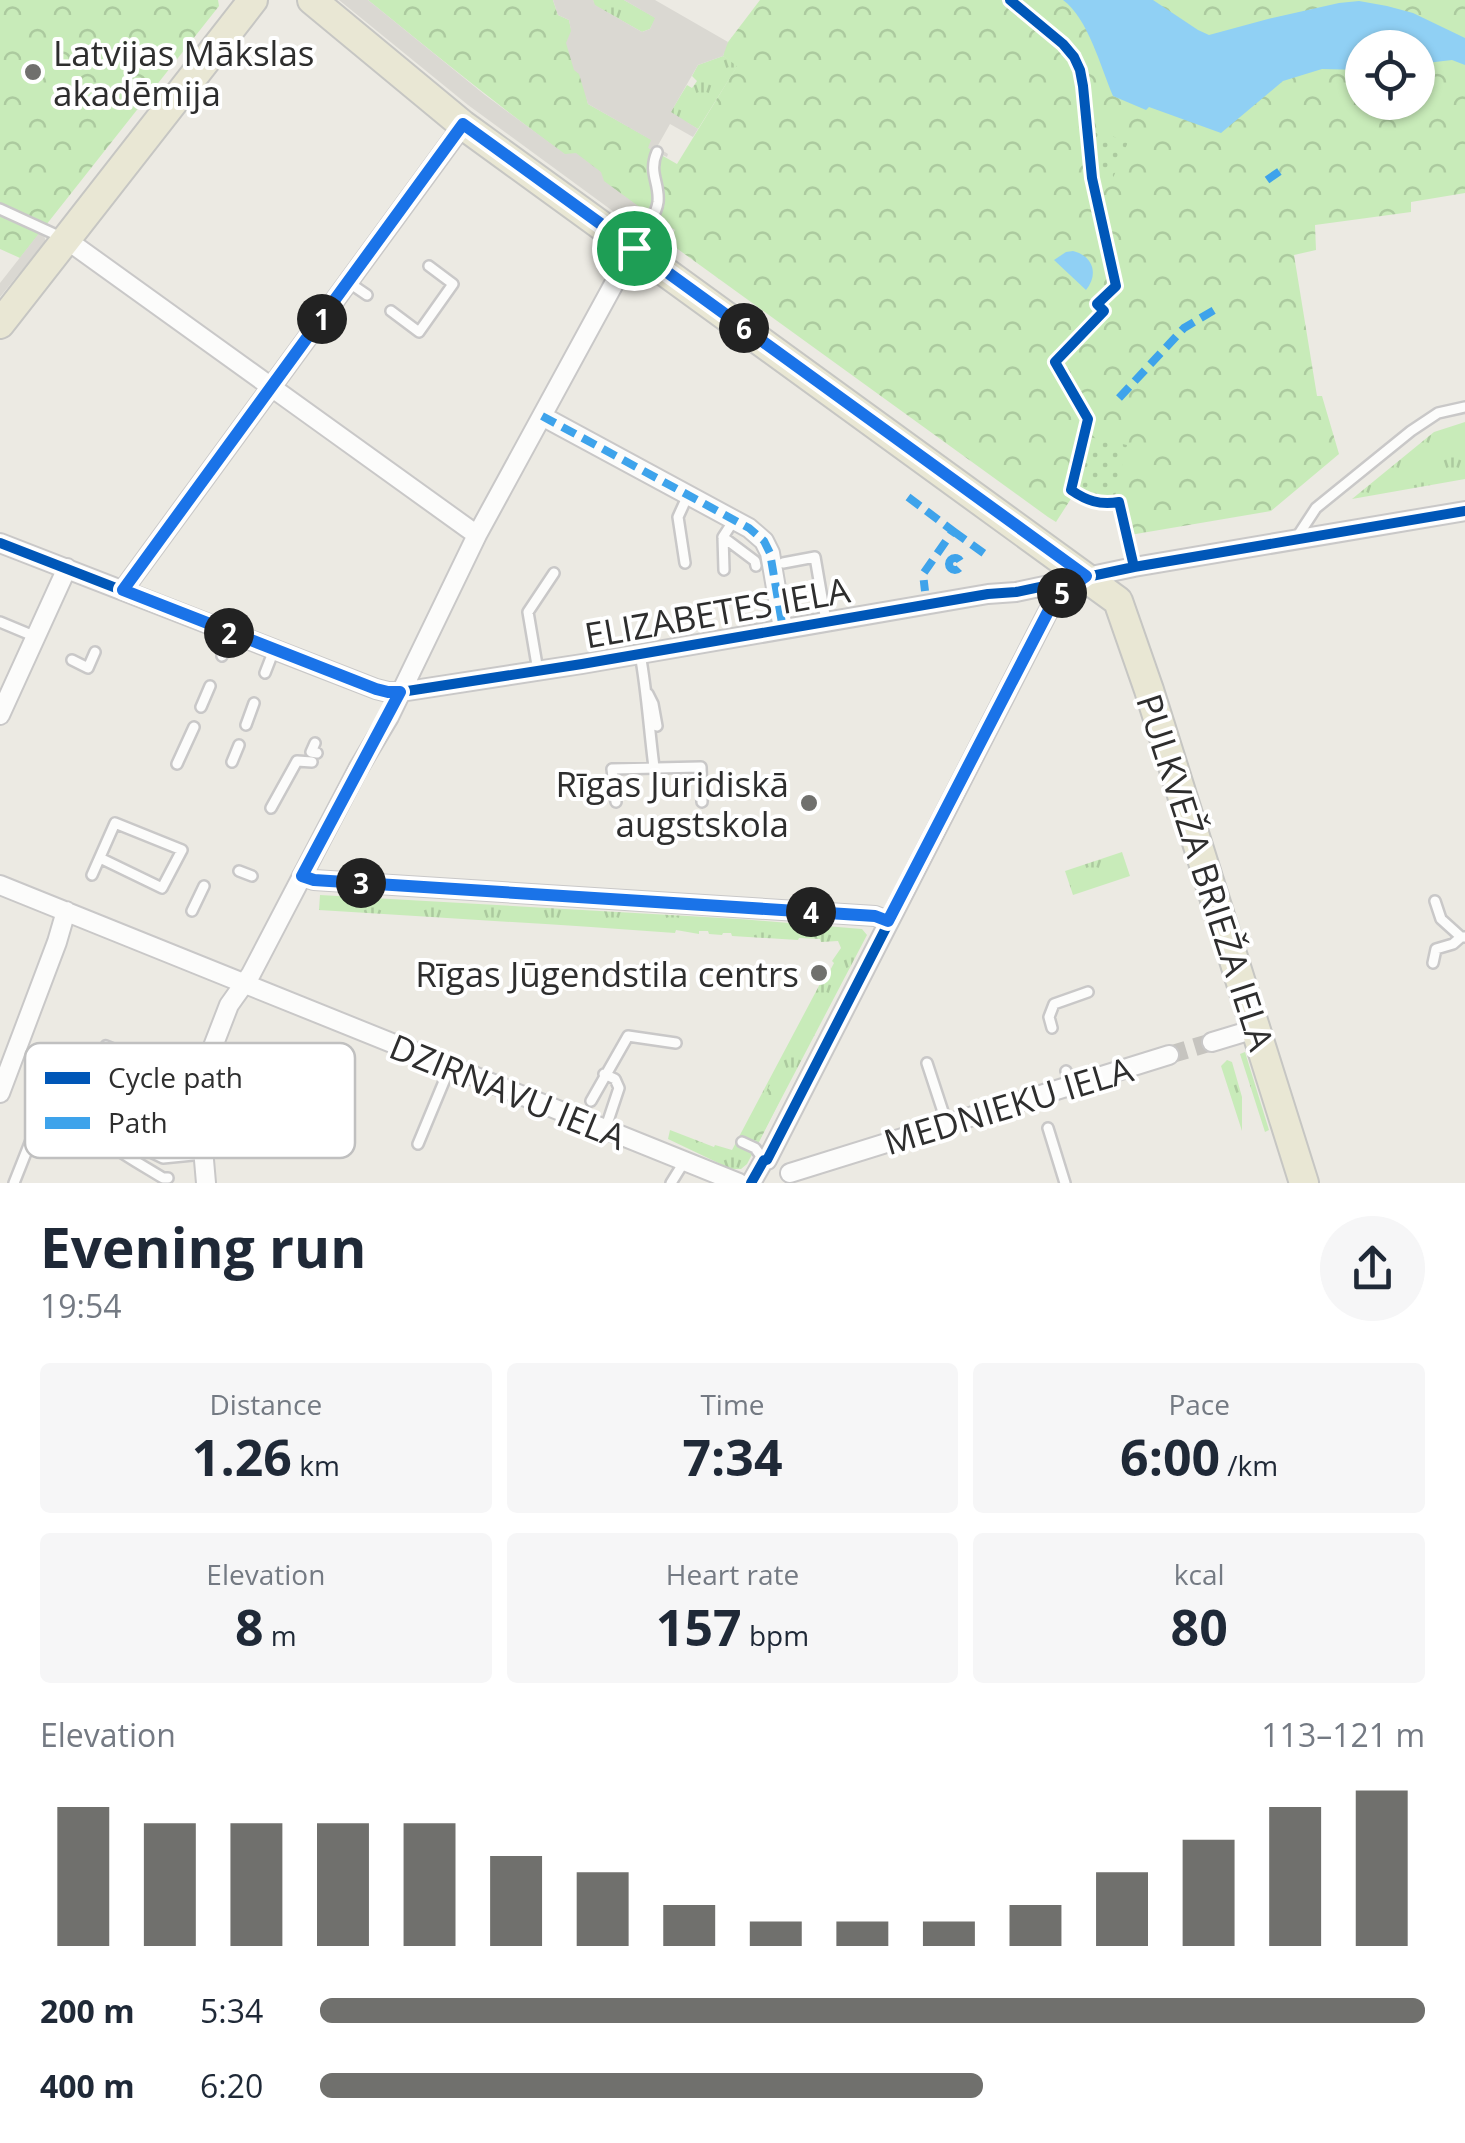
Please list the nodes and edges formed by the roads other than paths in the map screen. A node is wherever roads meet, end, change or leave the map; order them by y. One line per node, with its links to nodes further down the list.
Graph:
1 (254, 0): 6 (main road)
2 (312, 0): 3 (main road, PULKVEŽA BRIEŽA IELA)
3 (463, 124): 7 (main road, PULKVEŽA BRIEŽA IELA); 9 (street)
4 (657, 152): 7 (lane)
5 (0, 210): 6 (lane)
6 (67, 240): 12 (main road); 13 (street)
7 (634, 248): 15 (street); 29 (main road, PULKVEŽA BRIEŽA IELA)
8 (429, 266): 11 (lane)
9 (348, 282): 10 (lane); 13 (street)
10 (367, 295)
11 (391, 312)
12 (0, 324)
13 (273, 386): 19 (street); 30 (street)
14 (1465, 406): 21 (lane)
15 (542, 416): 16 (street); 19 (street)
16 (688, 496): 18 (street); 23 (lane)
17 (1465, 511): 21 (street, ELIZABETES IELA)
18 (734, 520): 20 (lane); 33 (street)
19 (477, 535): 45 (street)
20 (723, 537): 25 (lane); 27 (lane)
21 (1295, 539): 29 (street, ELIZABETES IELA)
22 (0, 543): 26 (street, ELIZABETES IELA)
23 (686, 563)
24 (783, 563): 32 (lane)
25 (756, 566)
26 (68, 568): 30 (street, ELIZABETES IELA); 35 (street)
27 (724, 570)
28 (554, 573): 41 (lane)
29 (1086, 576): 32 (street, ELIZABETES IELA); 70 (street); 76 (main road, PULKVEŽA BRIEŽA IELA)
30 (123, 590): 34 (street, ELIZABETES IELA)
31 (0, 622): 35 (lane)
32 (826, 622): 33 (street, ELIZABETES IELA)
33 (782, 630): 38 (street, ELIZABETES IELA)
34 (231, 633): 36 (street, ELIZABETES IELA); 39 (lane)
35 (38, 642): 48 (street)
36 (274, 650): 42 (lane); 45 (street, ELIZABETES IELA)
37 (95, 652): 40 (lane)
38 (640, 654): 41 (street, ELIZABETES IELA); 44 (lane)
39 (222, 656)
40 (72, 660)
41 (538, 671): 45 (street, ELIZABETES IELA)
42 (266, 674)
43 (210, 686): 47 (lane)
44 (647, 691): 51 (lane); 56 (lane)
45 (400, 692): 64 (street)
46 (254, 703): 50 (lane)
47 (201, 708)
48 (0, 716)
49 (194, 726): 55 (lane)
50 (246, 726)
51 (657, 726)
52 (240, 745): 54 (lane)
53 (315, 753): 59 (lane)
54 (232, 762)
55 (177, 764)
56 (654, 767): 57 (lane); 58 (lane)
57 (616, 802)
58 (702, 802)
59 (271, 808)
60 (100, 858): 60 (lane); 62 (lane)
61 (239, 871): 63 (lane)
62 (92, 874)
63 (252, 876)
64 (302, 876): 70 (street); 73 (street)
65 (0, 885): 68 (street, DZIRNAVU IELA)
66 (204, 886): 69 (lane)
67 (1435, 901): 71 (lane)
68 (73, 909): 73 (street, DZIRNAVU IELA); 84 (street)
69 (192, 912)
70 (888, 921): 93 (street)
71 (1463, 937): 72 (lane)
72 (1433, 963)
73 (245, 984): 78 (street); 82 (street, DZIRNAVU IELA)
74 (1088, 992): 75 (lane)
75 (1052, 1028)
76 (1255, 1029): 77 (street); 102 (main road, PULKVEŽA BRIEŽA IELA)
77 (1212, 1042)
78 (214, 1043)
79 (676, 1043): 83 (lane)
80 (1169, 1055): 86 (street, MEDNIEKU IELA)
81 (928, 1063): 86 (lane)
82 (450, 1067): 88 (street, DZIRNAVU IELA); 90 (lane)
83 (604, 1074): 85 (lane); 88 (lane)
84 (0, 1093)
85 (591, 1101)
86 (947, 1124): 96 (street, MEDNIEKU IELA)
87 (1048, 1128): 101 (lane)
88 (604, 1130): 94 (street, DZIRNAVU IELA)
89 (742, 1142): 93 (lane)
90 (418, 1144)
91 (25, 1155): 97 (lane)
92 (128, 1158): 95 (lane)
93 (765, 1160): 96 (street); 100 (street)
94 (684, 1162): 98 (lane); 99 (street, DZIRNAVU IELA)
95 (168, 1178)
96 (789, 1178)
97 (14, 1183)
98 (671, 1183)
99 (739, 1183)
100 (752, 1183)
101 (1065, 1183)
102 (1304, 1183)

